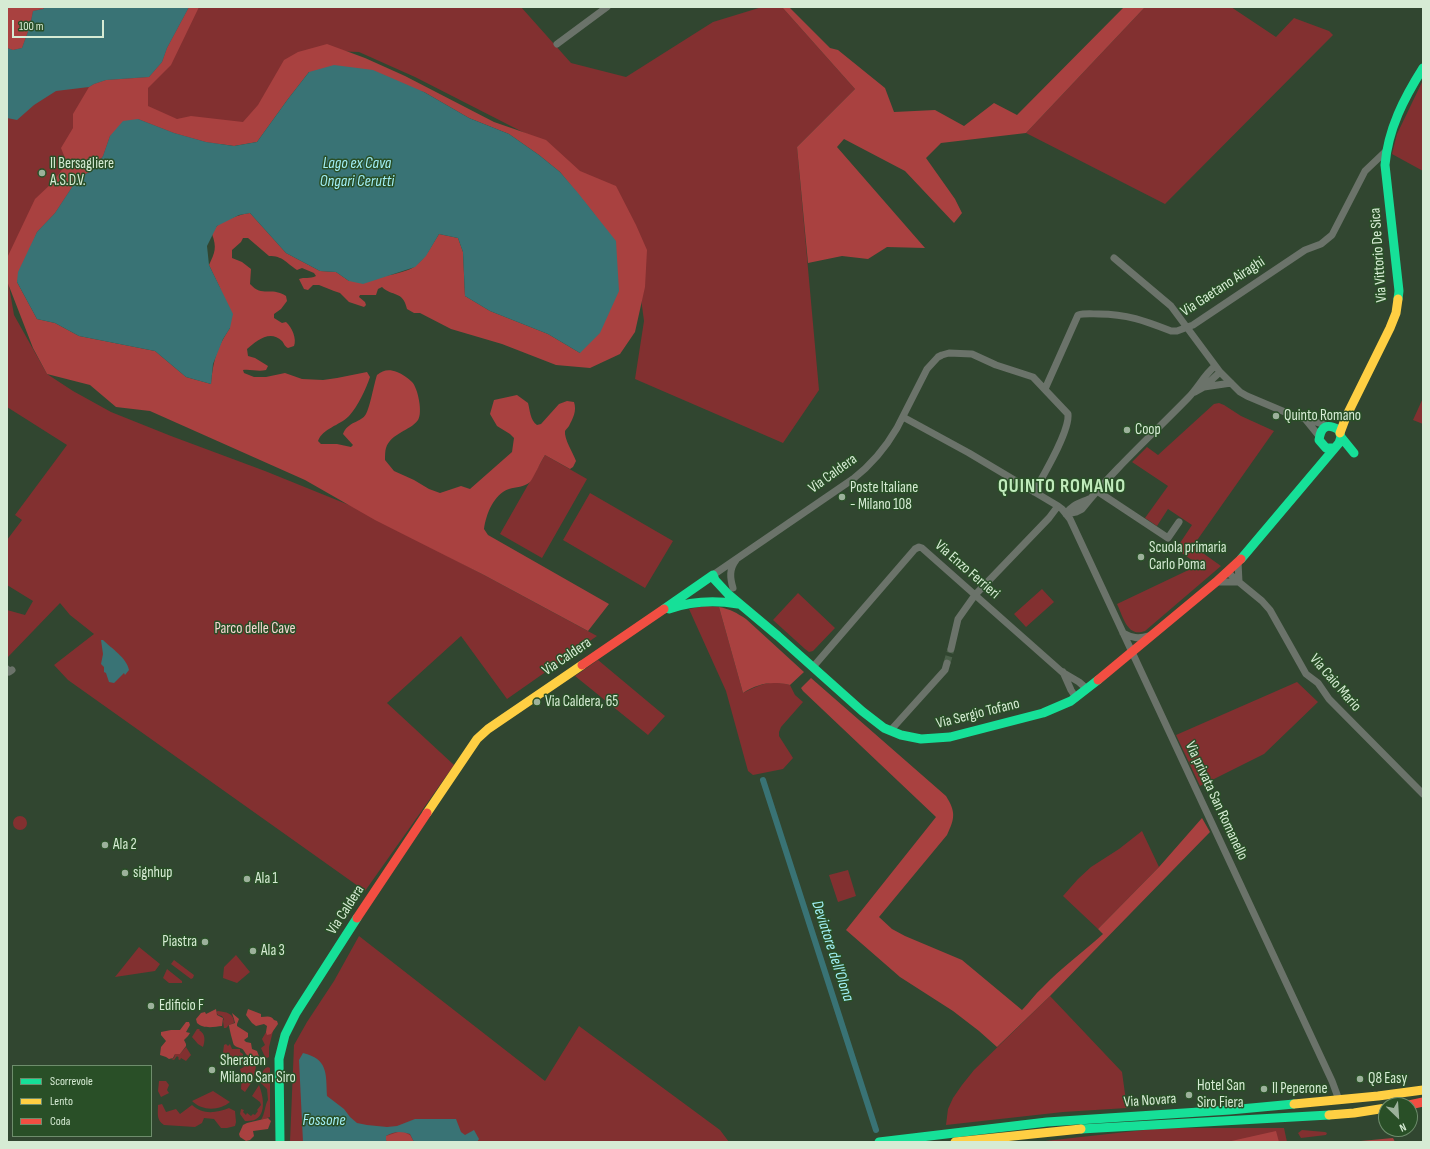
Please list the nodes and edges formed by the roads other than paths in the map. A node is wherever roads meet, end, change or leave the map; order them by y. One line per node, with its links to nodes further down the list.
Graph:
1 (607, 7): 2 (street)
2 (557, 44)
3 (1423, 68): 4 (street)
4 (1385, 152): 5 (street, Via Vittorio De Sica); 6 (street, Via Gaetano Airaghi)
5 (1385, 165): 6 (street); 16 (street, Via Vittorio De Sica)
6 (1369, 167): 8 (street, Via Gaetano Airaghi)
7 (1114, 258): 8 (street)
8 (1187, 327): 9 (street); 13 (street, Via Gaetano Airaghi)
9 (1215, 366): 10 (street); 14 (street)
10 (1220, 372): 11 (street); 12 (street)
11 (1230, 383): 12 (street); 17 (street)
12 (1204, 387): 14 (street)
13 (1045, 389): 15 (street, Via Caldera); 25 (street)
14 (1193, 394): 24 (street)
15 (903, 417): 25 (street, Via privata San Romanello); 29 (street, Via Caldera)
16 (1346, 417): 18 (street); 19 (street, Via Vittorio De Sica)
17 (1306, 419): 18 (street); 20 (street)
18 (1331, 426): 19 (street); 20 (street)
19 (1341, 435): 22 (street, Via Vittorio De Sica); 22 (street)
20 (1319, 436): 21 (street)
21 (1323, 446): 22 (street); 23 (street, Via Vittorio De Sica)
22 (1335, 447): 23 (street, Via Vittorio De Sica)
23 (1319, 467): 30 (street, Via Vittorio De Sica)
24 (1097, 491): 27 (street); 28 (street)
25 (1034, 492): 26 (street, Via privata San Romanello)
26 (1058, 506): 27 (street, Via privata San Romanello); 36 (street)
27 (1066, 514): 40 (street, Via privata San Romanello)
28 (1179, 522)
29 (740, 556): 32 (street, Via Caldera); 35 (street)
30 (1238, 562): 31 (street, Via Vittorio De Sica); 34 (street)
31 (1228, 572): 33 (street, Via Vittorio De Sica); 34 (street, Via Caio Mario)
32 (713, 575): 35 (street, Via Sergio Tofano); 37 (street, Via Sergio Tofano); 38 (street, Via Caldera)
33 (1216, 582): 34 (street); 41 (street, Via Vittorio De Sica)
34 (1239, 582): 50 (street, Via Caio Mario)
35 (733, 588): 39 (street, Via Sergio Tofano)
36 (975, 595): 42 (street); 45 (street, Via Enzo Ferrieri); 46 (street, Via Enzo Ferrieri)
37 (741, 605): 38 (street, Via Sergio Tofano); 39 (street, Via Sergio Tofano)
38 (656, 613): 55 (street, Via Caldera)
39 (758, 618): 45 (street, Via Sergio Tofano)
40 (1122, 633): 41 (street); 43 (street, Via privata San Romanello)
41 (1153, 635): 43 (street, Via Sergio Tofano)
42 (951, 649)
43 (1132, 652): 47 (street, Via Sergio Tofano); 52 (street, Via privata San Romanello)
44 (947, 663): 49 (street)
45 (813, 667): 49 (street, Via Sergio Tofano)
46 (1062, 672): 47 (street, Via Enzo Ferrieri); 48 (street, Via Enzo Ferrieri)
47 (1088, 689): 48 (street, Via Sergio Tofano)
48 (1076, 698): 49 (street, Via Sergio Tofano)
49 (890, 731)
50 (1423, 794)
51 (1423, 1090): 52 (street, Via Novara)
52 (1339, 1100): 54 (street); 56 (street, Via Novara)
53 (1378, 1109): 54 (street, Via Novara)
54 (1341, 1113): 57 (street, Via Novara)
55 (280, 1142)
56 (879, 1142)
57 (955, 1142)

